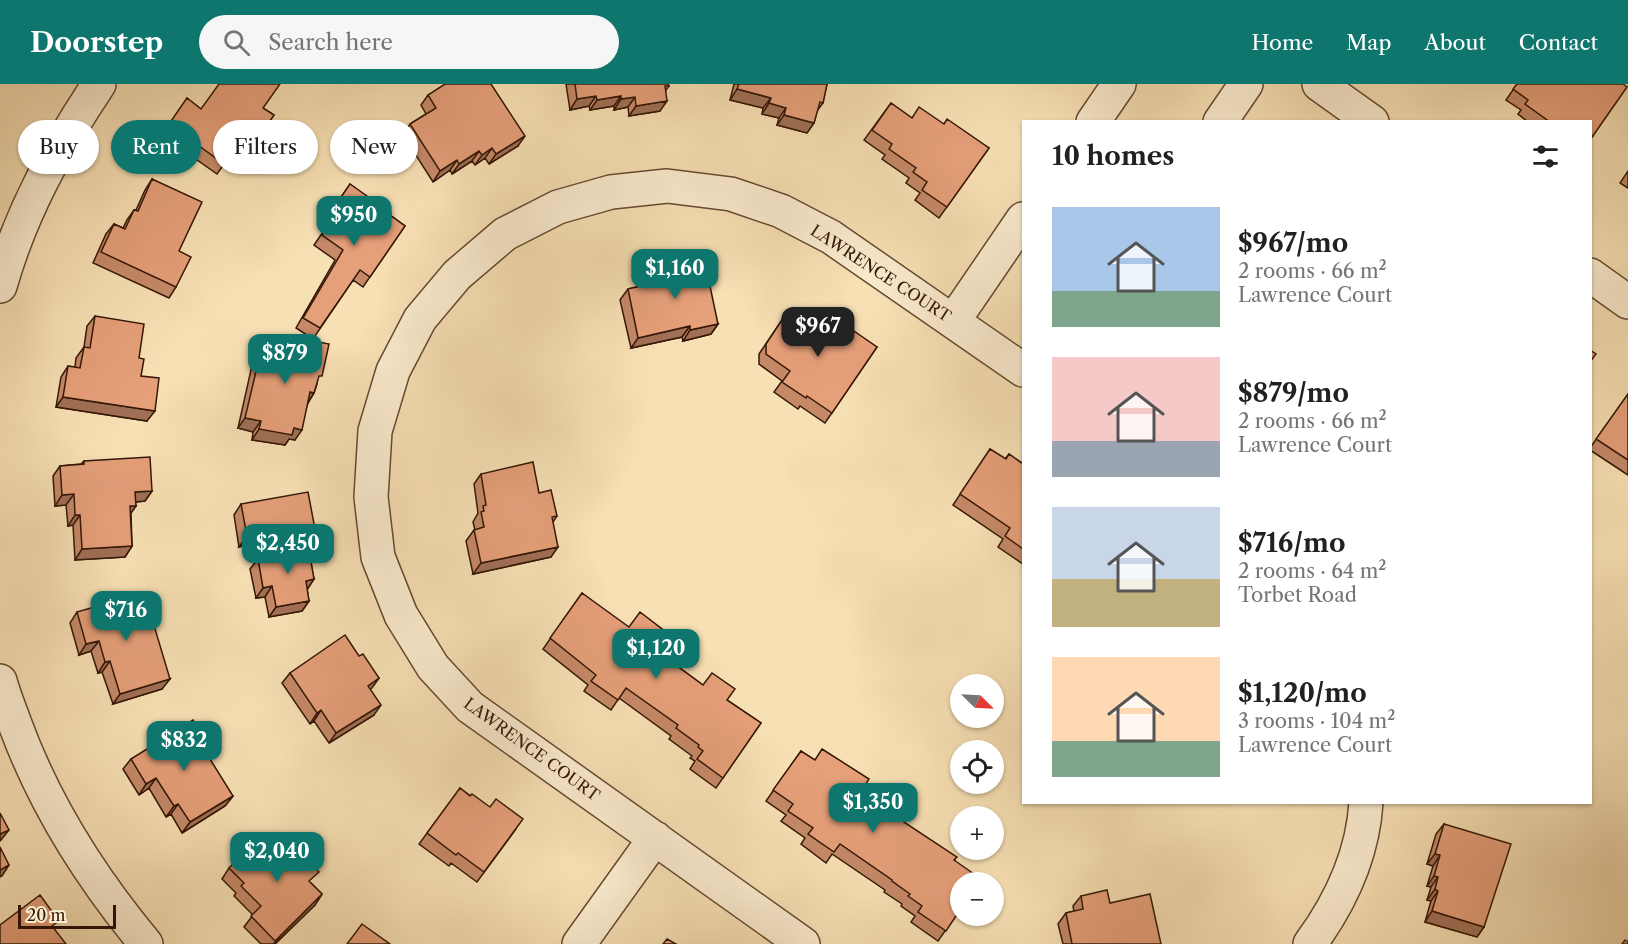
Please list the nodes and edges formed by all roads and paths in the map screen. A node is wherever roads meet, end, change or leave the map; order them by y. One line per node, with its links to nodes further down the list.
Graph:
1 (99, 84): 10 (street)
2 (1119, 84): 5 (street)
3 (1246, 84): 6 (street)
4 (1319, 84): 7 (street)
5 (1093, 120)
6 (1221, 120)
7 (1369, 120)
8 (1022, 220): 12 (street)
9 (1592, 276): 11 (street)
10 (0, 286)
11 (1628, 302)
12 (954, 320): 13 (street, LAWRENCE COURT); 16 (street, LAWRENCE COURT)
13 (1022, 369)
14 (0, 681): 17 (street)
15 (1366, 804): 20 (street)
16 (655, 838): 18 (street); 19 (street, LAWRENCE COURT)
17 (146, 944)
18 (579, 944)
19 (804, 944)
20 (1310, 944)

